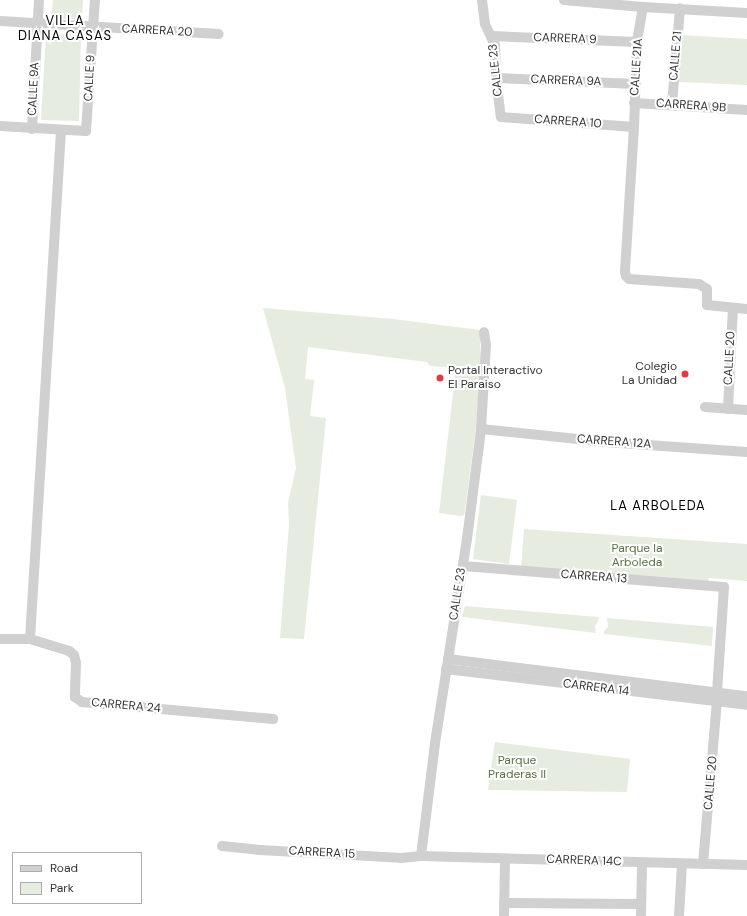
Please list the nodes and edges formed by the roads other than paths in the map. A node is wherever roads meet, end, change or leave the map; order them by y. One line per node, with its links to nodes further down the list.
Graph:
1 (39, 0): 9 (street, CALLE 9A)
2 (95, 0): 10 (street, CALLE 9)
3 (482, 0): 12 (street, CALLE 23)
4 (564, 0): 5 (street)
5 (643, 7): 6 (street); 13 (street, CALLE 21A)
6 (680, 8): 7 (street); 17 (street, CALLE 21)
7 (747, 13)
8 (0, 21): 9 (street, CARRERA 20)
9 (38, 24): 10 (street, CARRERA 20); 22 (street, CALLE 9A)
10 (93, 28): 11 (street, CARRERA 20); 23 (street, CALLE 9)
11 (219, 34)
12 (492, 36): 13 (street, CARRERA 9); 14 (street, CALLE 23)
13 (638, 42): 15 (street, CALLE 21A)
14 (496, 78): 15 (street, CARRERA 9A); 19 (street, CALLE 23)
15 (636, 84): 16 (street, CALLE 21A)
16 (634, 103): 17 (street, CARRERA 9B); 21 (street, CALLE 21A)
17 (672, 104): 18 (street, CARRERA 9B)
18 (747, 110)
19 (501, 117): 21 (street, CARRERA 10)
20 (0, 126): 22 (street)
21 (634, 127): 24 (street, CALLE 21A)
22 (32, 129): 23 (street)
23 (61, 131): 35 (street)
24 (733, 308): 25 (street); 28 (street, CALLE 20)
25 (747, 309)
26 (484, 332): 30 (street, CALLE 23)
27 (705, 407): 28 (street)
28 (728, 409): 29 (street)
29 (747, 410)
30 (480, 429): 31 (street, CARRERA 12A); 32 (street, CALLE 23)
31 (747, 452)
32 (463, 566): 33 (street, CARRERA 13); 36 (street, CALLE 23)
33 (724, 587): 39 (street, CALLE 20)
34 (0, 639): 35 (street, CARRERA 24)
35 (30, 639): 41 (street, CARRERA 24)
36 (448, 659): 37 (street, CALLE 23); 39 (street, CARRERA 14)
37 (446, 669): 39 (street, CARRERA 14); 43 (street, CALLE 23)
38 (747, 696): 39 (street, CARRERA 14)
39 (717, 697): 40 (street, CARRERA 14); 47 (street, CALLE 20)
40 (747, 705)
41 (273, 719)
42 (222, 846): 43 (street, CARRERA 15)
43 (421, 856): 44 (street, CARRERA 14C)
44 (505, 859): 45 (street, CARRERA 14C); 49 (street)
45 (642, 863): 46 (street, CARRERA 14C); 50 (street)
46 (682, 864): 47 (street, CARRERA 14C); 53 (street)
47 (703, 864): 48 (street, CARRERA 14C)
48 (747, 865)
49 (504, 903): 50 (street); 51 (street)
50 (641, 904): 52 (street)
51 (504, 916)
52 (641, 916)
53 (679, 916)

